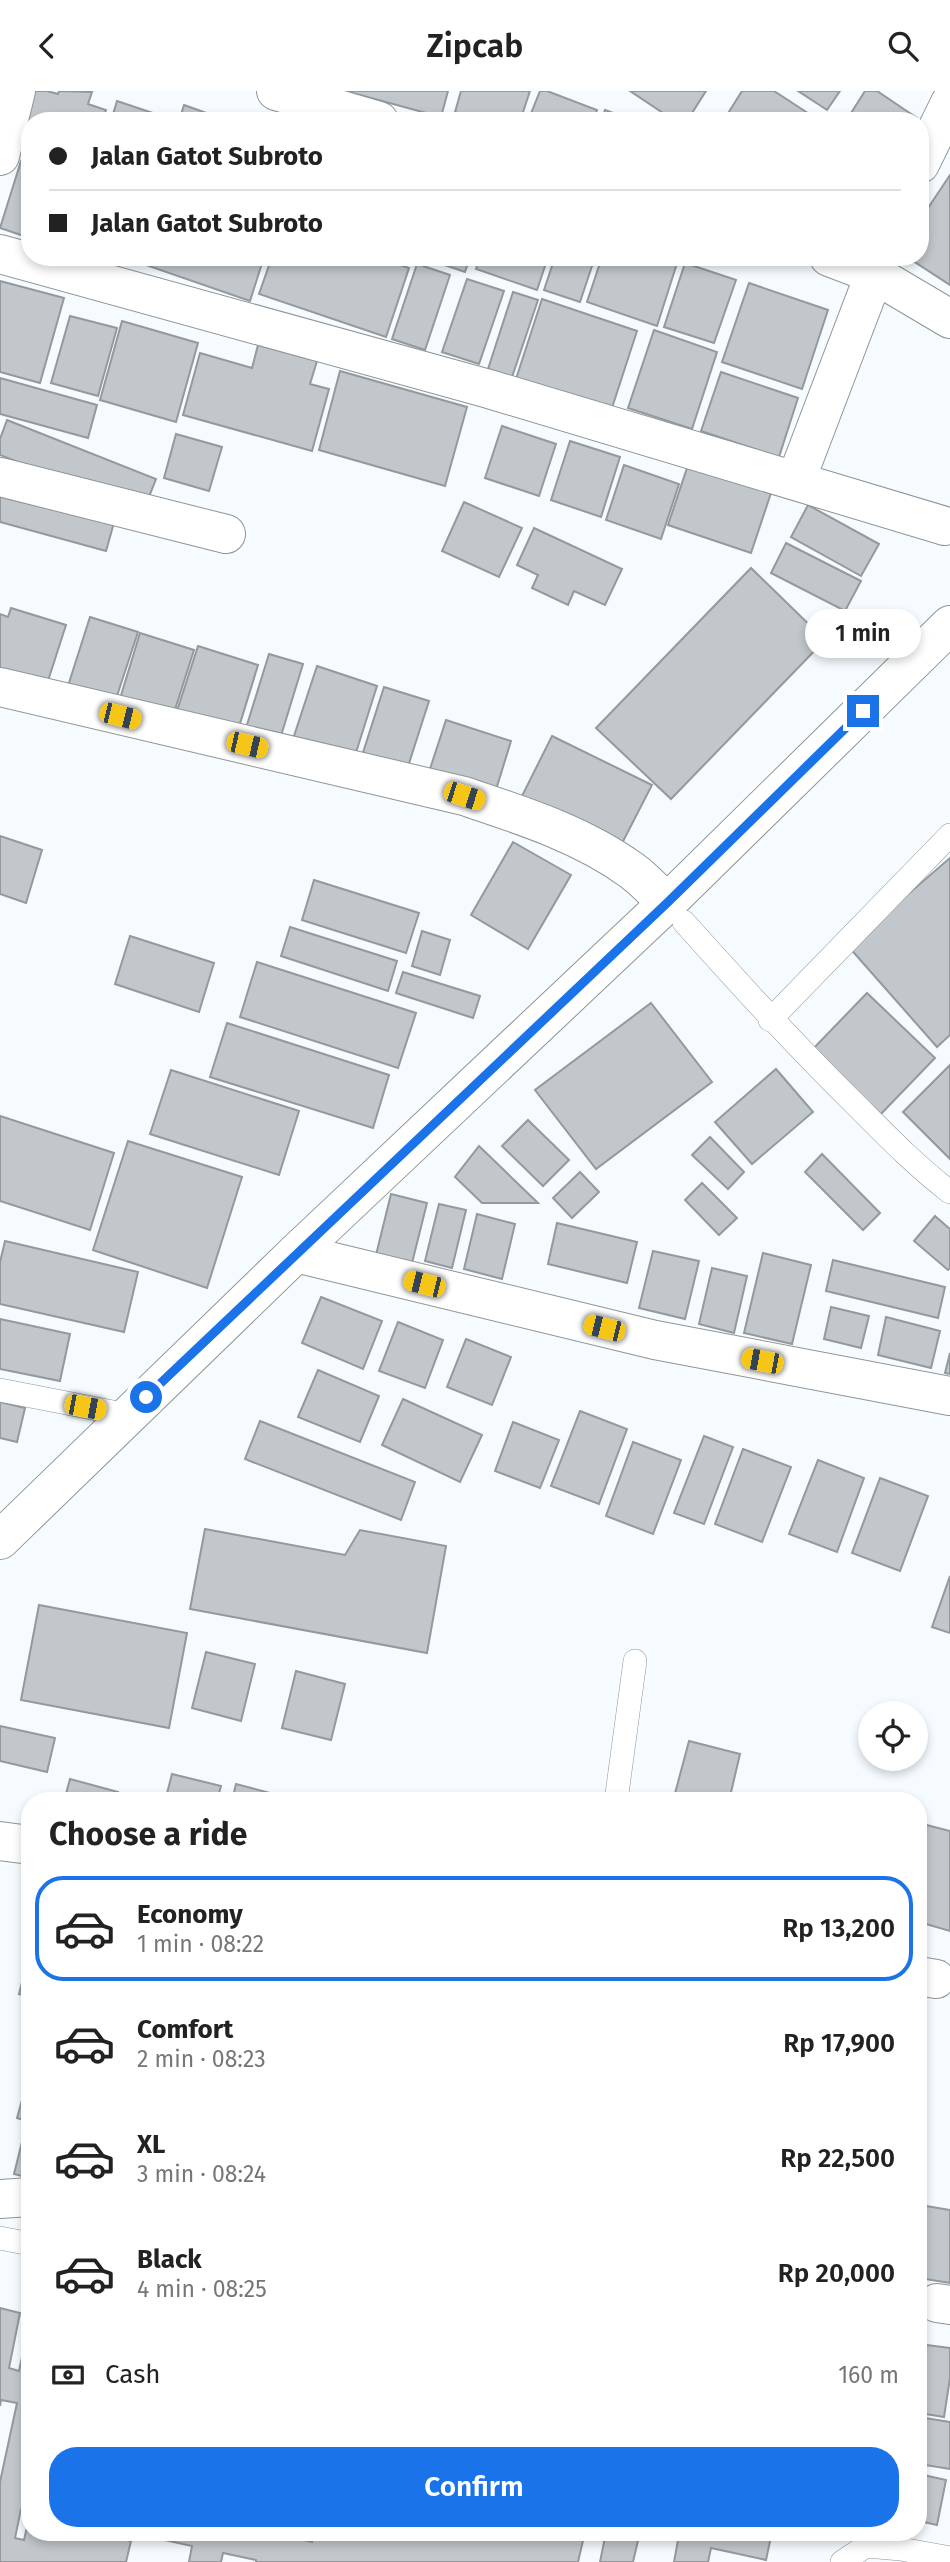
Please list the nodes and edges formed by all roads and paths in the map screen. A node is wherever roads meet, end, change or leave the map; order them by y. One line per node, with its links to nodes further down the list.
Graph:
1 (16, 91): 7 (street)
2 (276, 91): 5 (street)
3 (936, 91): 4 (street)
4 (950, 102): 6 (street)
5 (348, 112)
6 (929, 146)
7 (0, 156)
8 (0, 254): 9 (street)
9 (21, 260)
10 (43, 266): 14 (street)
11 (877, 266): 12 (street); 14 (street)
12 (950, 319)
13 (0, 477): 16 (street)
14 (796, 479): 15 (street)
15 (945, 526)
16 (226, 534)
17 (946, 633): 20 (street)
18 (0, 687): 20 (street)
19 (950, 835): 21 (lane)
20 (674, 910): 21 (lane); 23 (street)
21 (770, 1020): 22 (lane)
22 (950, 1192)
23 (296, 1253): 25 (street); 26 (street)
24 (0, 1390): 26 (lane)
25 (950, 1396)
26 (128, 1415): 27 (street)
27 (0, 1540)
28 (635, 1661): 29 (lane)
29 (618, 1792)
30 (0, 1841): 31 (street)
31 (21, 1844)
32 (21, 2198): 33 (street)
33 (0, 2199)
34 (0, 2238): 35 (lane)
35 (21, 2242)
36 (950, 2559): 37 (lane)
37 (842, 2562)

